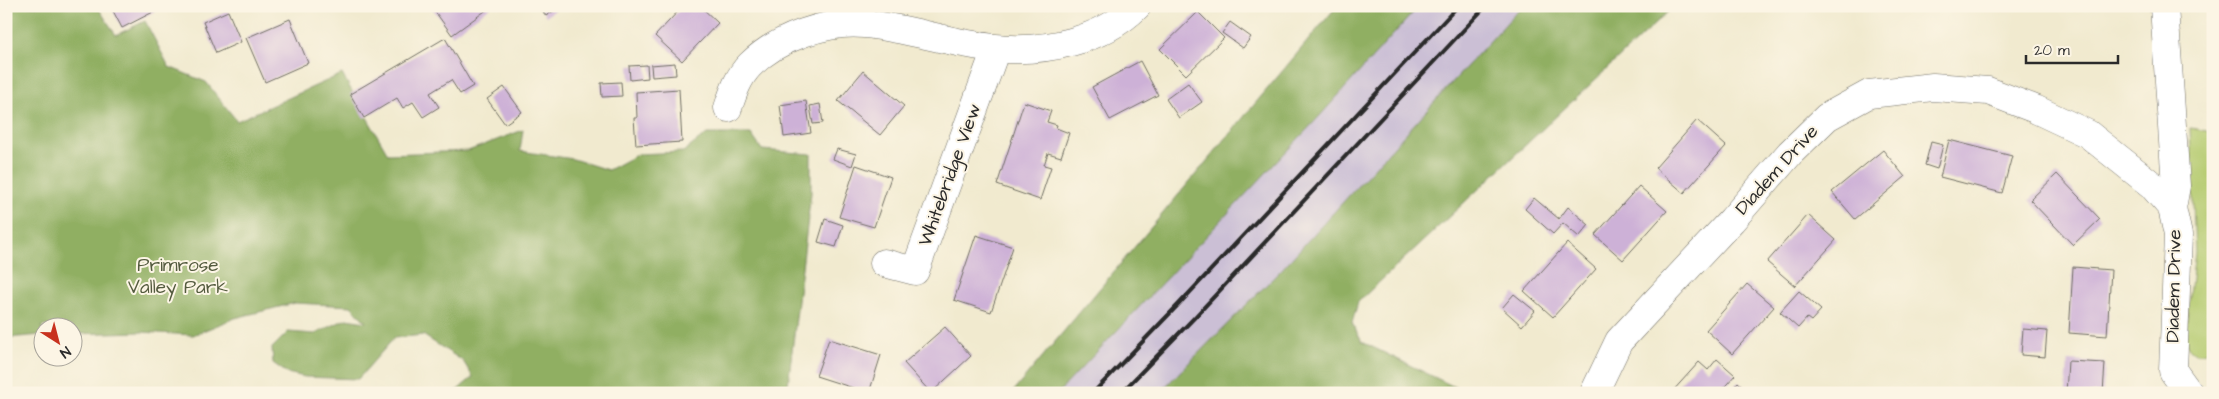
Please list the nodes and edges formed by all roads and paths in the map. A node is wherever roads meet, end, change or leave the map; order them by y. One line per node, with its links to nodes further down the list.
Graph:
1 (1137, 6): 3 (street)
2 (2164, 6): 5 (street)
3 (996, 49): 4 (street); 6 (street, Whitebridge View)
4 (728, 108)
5 (2172, 208): 7 (street, Diadem Drive); 8 (street, Diadem Drive)
6 (884, 263)
7 (1594, 393)
8 (2189, 393)

